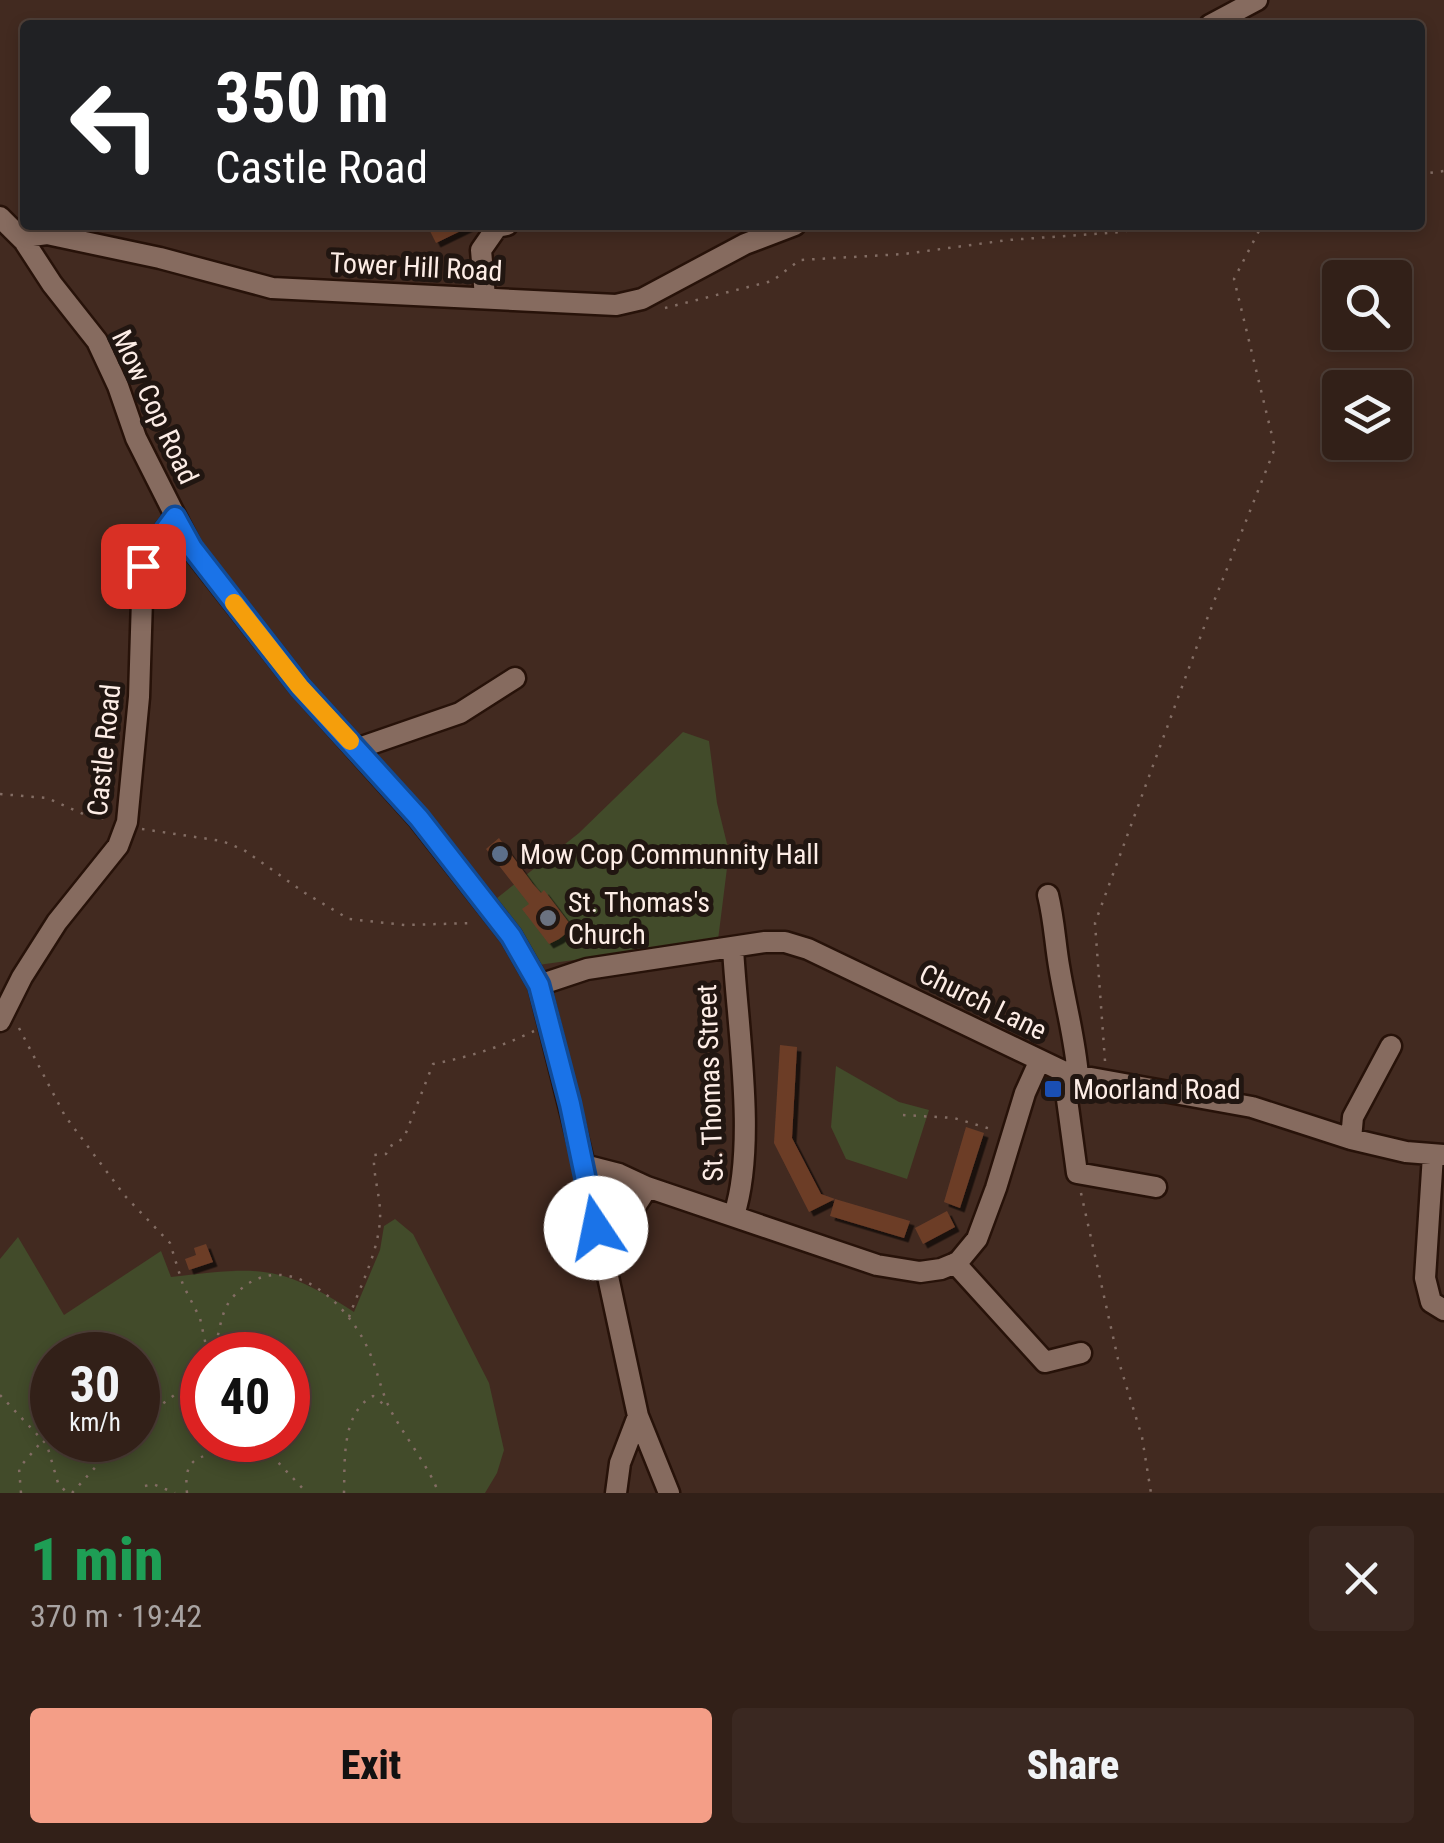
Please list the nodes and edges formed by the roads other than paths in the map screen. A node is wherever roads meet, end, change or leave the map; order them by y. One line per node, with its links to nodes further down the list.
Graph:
1 (1257, 0): 2 (street)
2 (1219, 20)
3 (0, 217): 6 (street, Mow Cop Road)
4 (495, 230): 7 (street)
5 (782, 230): 7 (street, Tower Hill Road)
6 (24, 240): 7 (street, Tower Hill Road); 8 (street, Mow Cop Road)
7 (485, 297)
8 (175, 517): 10 (street, Mow Cop Road); 14 (street, Castle Road)
9 (515, 678): 10 (street)
10 (356, 748): 13 (street, Mow Cop Road)
11 (1048, 895): 17 (street)
12 (734, 948): 13 (street, Church Lane); 16 (street, Church Lane); 23 (street, St. Thomas Street)
13 (539, 985): 20 (street, Mow Cop Road)
14 (3, 1014)
15 (1391, 1046): 18 (street)
16 (1039, 1062): 17 (street, Church Lane); 25 (street)
17 (1073, 1075): 18 (street, Church Lane); 22 (street)
18 (1351, 1138): 19 (street, Church Lane)
19 (1439, 1155): 26 (street)
20 (584, 1165): 21 (street); 24 (street, Mow Cop Road)
21 (647, 1186): 23 (street); 24 (street)
22 (1156, 1187)
23 (734, 1215): 25 (street)
24 (596, 1228): 28 (street, Mow Cop Road)
25 (955, 1263): 27 (street)
26 (1444, 1310)
27 (1081, 1353)
28 (638, 1416): 29 (street); 30 (street, Mow Cop Road)
29 (616, 1493)
30 (670, 1493)

